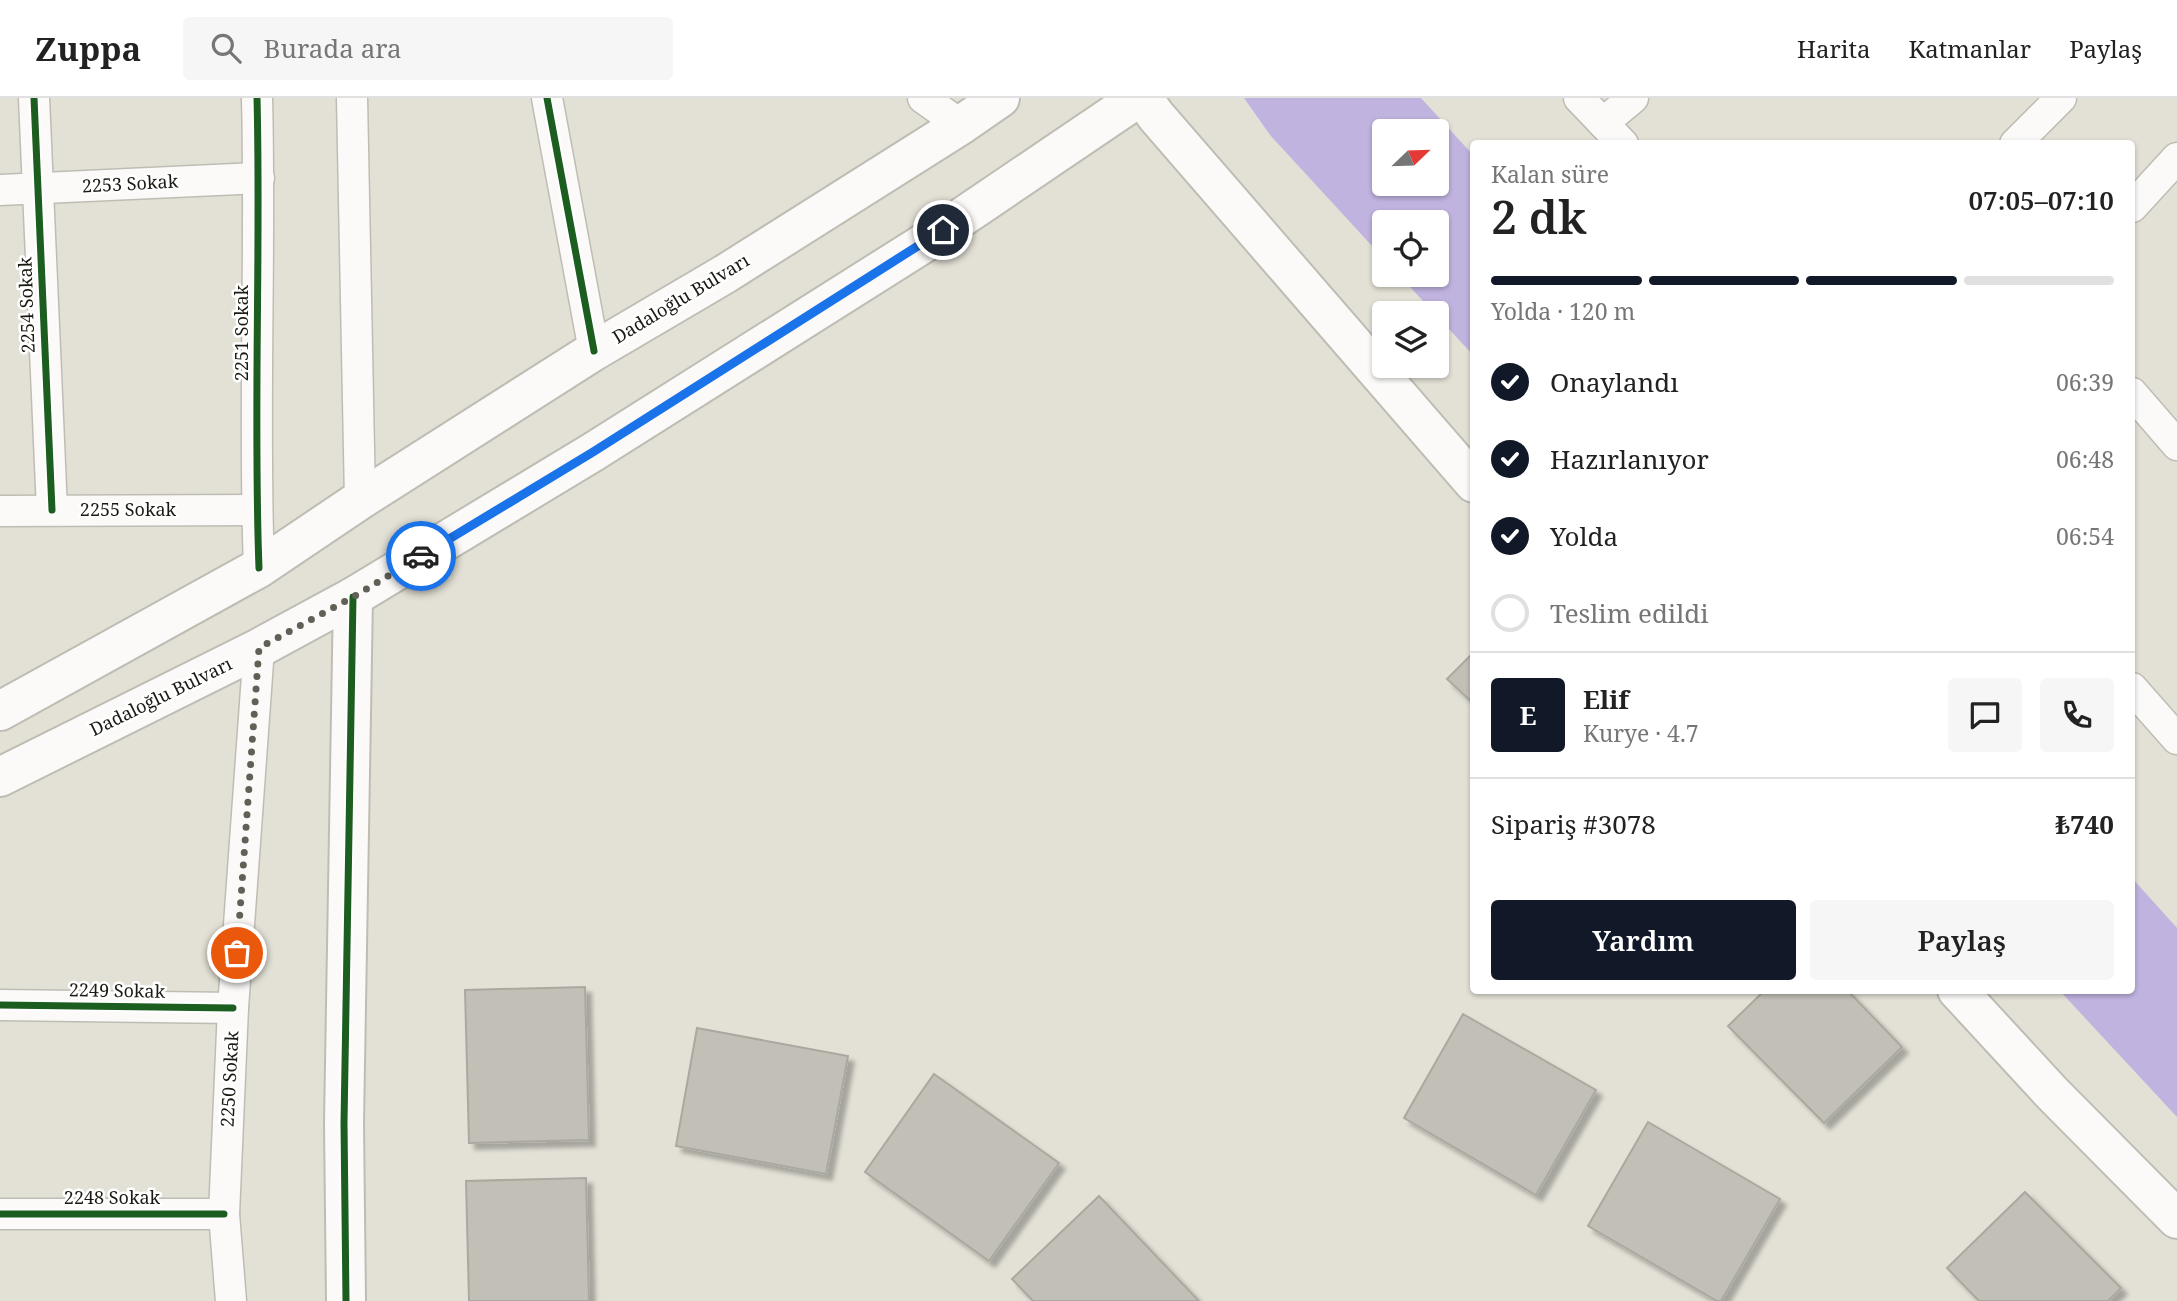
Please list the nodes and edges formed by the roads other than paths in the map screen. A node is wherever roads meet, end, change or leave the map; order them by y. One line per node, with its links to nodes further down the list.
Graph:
1 (34, 98): 17 (street, 2254 Sokak)
2 (257, 98): 16 (street, 2251 Sokak)
3 (352, 98): 24 (street)
4 (547, 98): 20 (street)
5 (923, 98): 12 (street)
6 (1000, 98): 12 (main road, Dadaloğlu Bulvarı)
7 (1138, 98): 29 (main road, Dadaloğlu Bulvarı)
8 (1143, 98): 23 (main road)
9 (1579, 98): 13 (street)
10 (1633, 98): 13 (street)
11 (2061, 98): 14 (street)
12 (961, 125): 20 (main road, Dadaloğlu Bulvarı)
13 (1613, 133)
14 (2019, 140)
15 (2177, 158): 19 (street)
16 (259, 178): 17 (street, 2253 Sokak); 26 (street, 2251 Sokak)
17 (38, 188): 18 (street, 2253 Sokak); 25 (street, 2254 Sokak)
18 (0, 190)
19 (2135, 204)
20 (594, 351): 24 (main road, Dadaloğlu Bulvarı)
21 (2135, 396): 22 (street)
22 (2177, 445)
23 (1470, 477)
24 (360, 500): 28 (main road, Dadaloğlu Bulvarı)
25 (52, 510): 26 (street, 2255 Sokak); 27 (street, 2255 Sokak)
26 (257, 510): 28 (street, 2251 Sokak)
27 (0, 511)
28 (260, 568): 32 (main road, Dadaloğlu Bulvarı)
29 (353, 597): 30 (main road, Dadaloğlu Bulvarı); 42 (main road)
30 (259, 648): 34 (main road, Dadaloğlu Bulvarı); 37 (street, 2250 Sokak)
31 (2135, 691): 33 (street)
32 (0, 710)
33 (2177, 739)
34 (0, 777)
35 (1961, 994): 40 (main road)
36 (0, 1005): 37 (street, 2249 Sokak)
37 (233, 1008): 38 (street, 2250 Sokak)
38 (224, 1213): 39 (street, 2248 Sokak); 41 (street, 2250 Sokak)
39 (0, 1214)
40 (2177, 1219)
41 (230, 1301)
42 (346, 1301)

